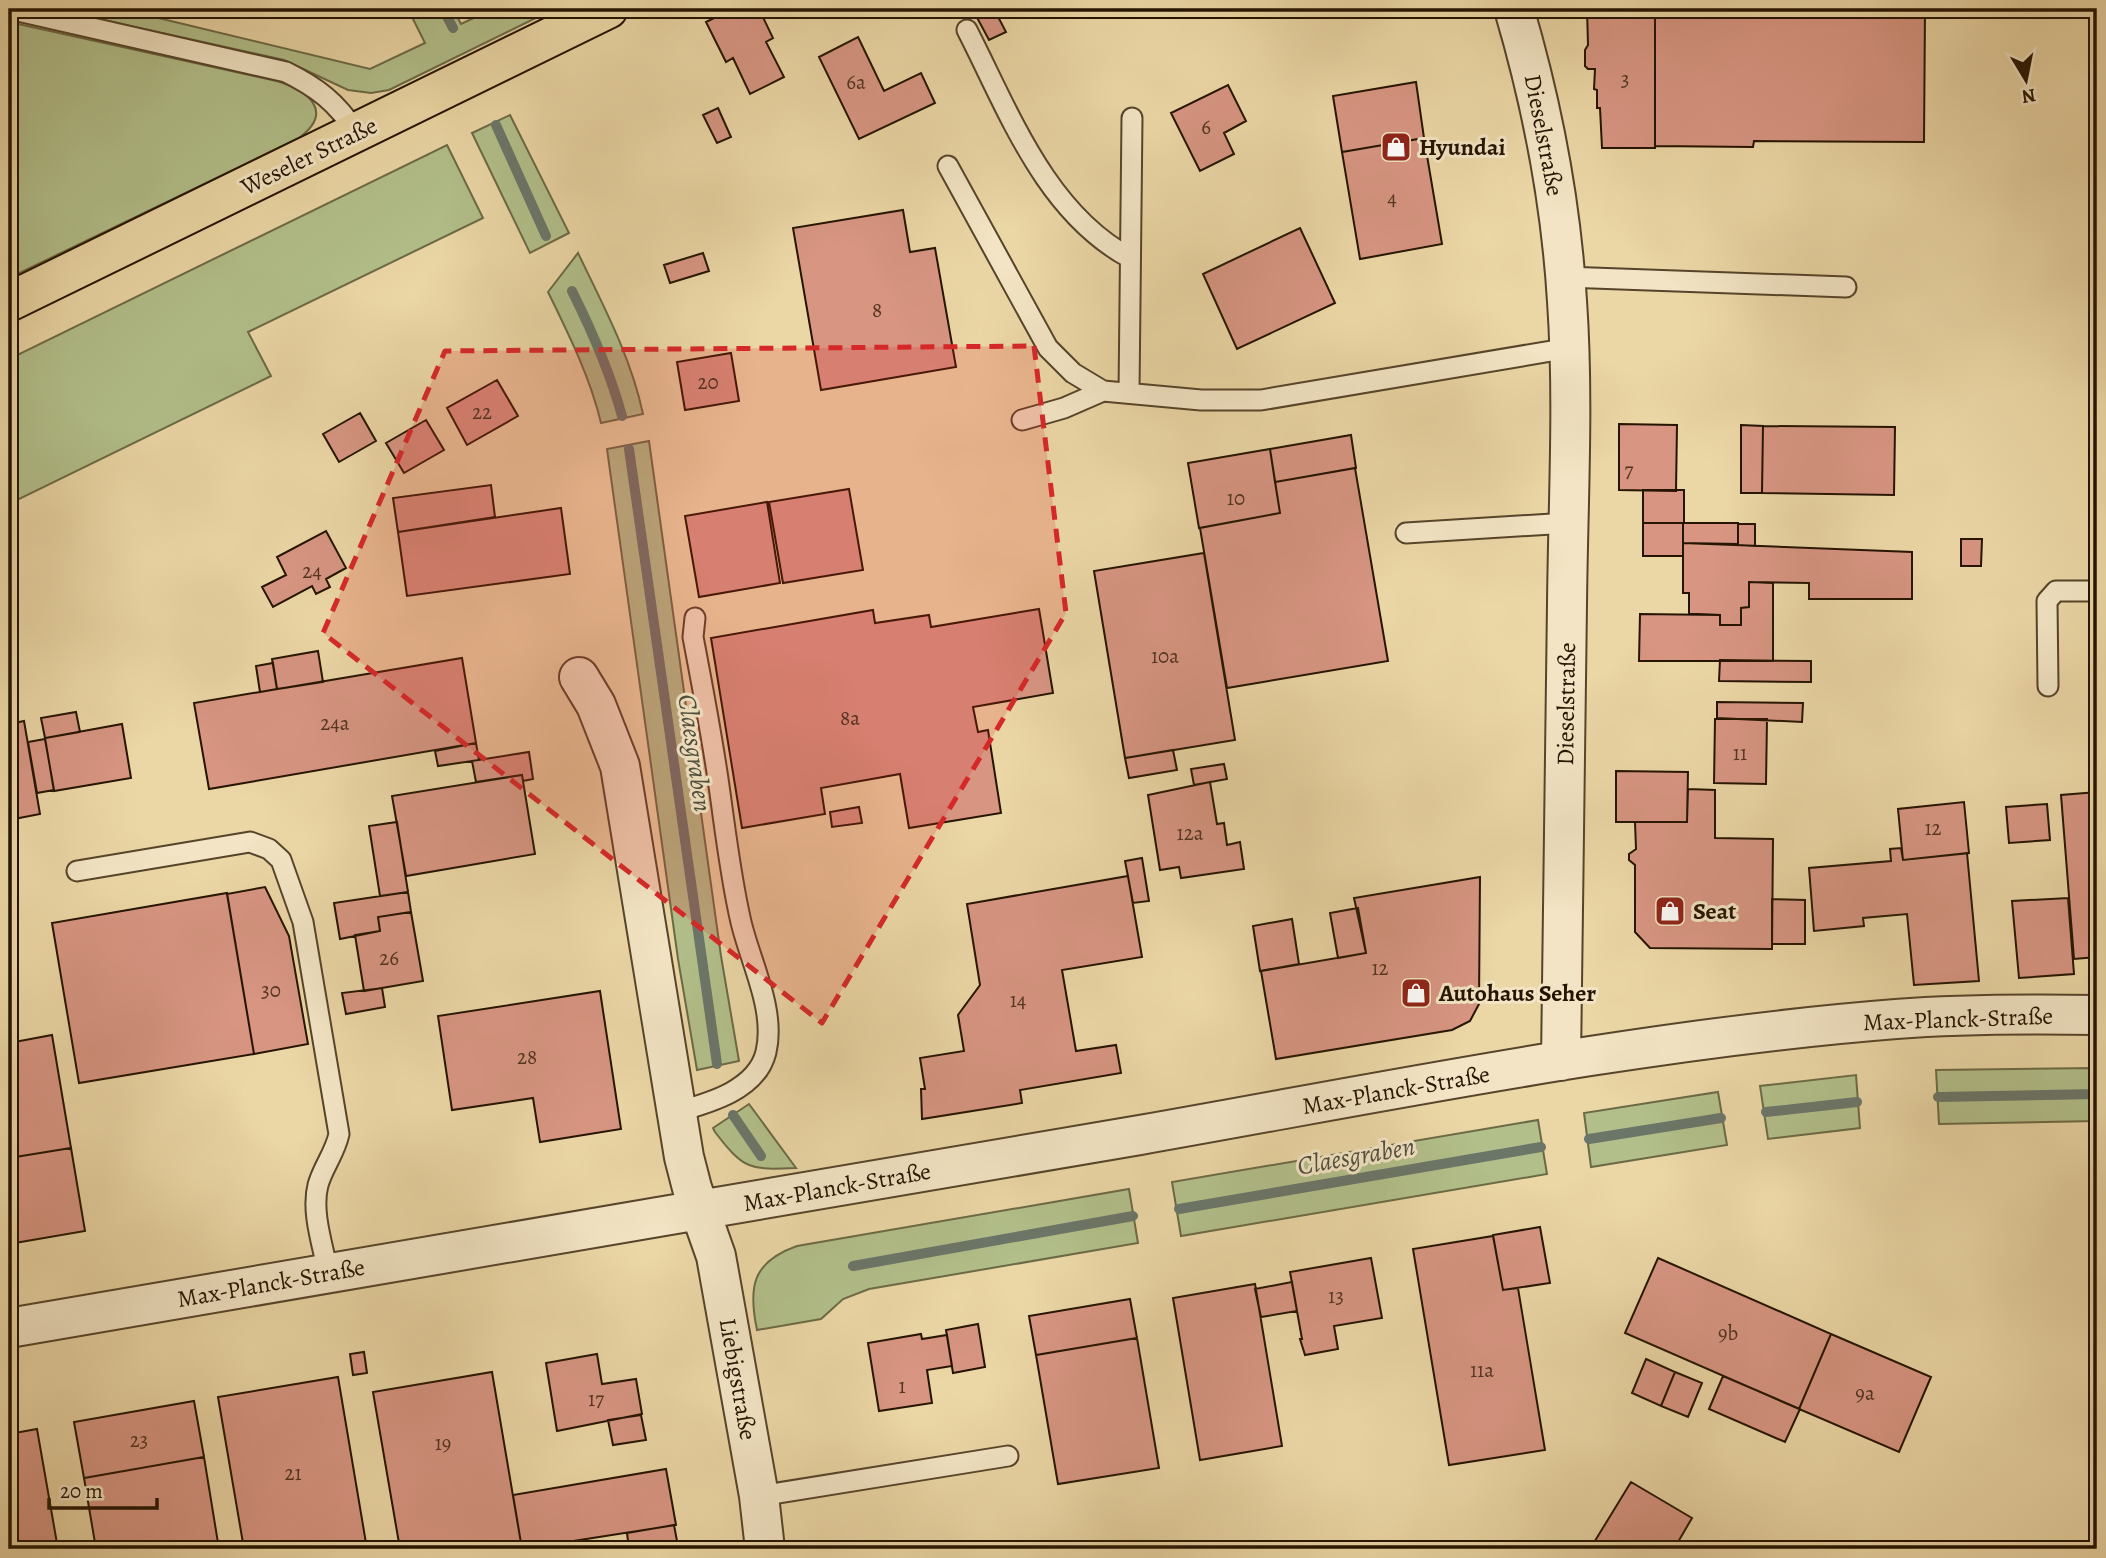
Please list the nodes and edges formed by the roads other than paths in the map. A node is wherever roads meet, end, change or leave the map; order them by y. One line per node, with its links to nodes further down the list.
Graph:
1 (9, 9): 6 (lane)
2 (608, 9): 6 (main road, Weseler Straße)
3 (1514, 9): 9 (street, Dieselstraße)
4 (967, 30): 8 (lane)
5 (1132, 118): 8 (lane)
6 (356, 132): 11 (main road, Weseler Straße)
7 (948, 166): 13 (lane)
8 (1130, 258): 14 (lane)
9 (1565, 277): 10 (lane); 12 (street, Dieselstraße)
10 (1846, 287)
11 (9, 302)
12 (1569, 348): 14 (lane); 16 (street, Dieselstraße)
13 (1103, 391): 14 (lane); 15 (lane)
14 (1129, 393)
15 (1022, 420)
16 (1568, 523): 17 (lane); 24 (street, Dieselstraße)
17 (1406, 533)
18 (2097, 591): 21 (lane)
19 (695, 618): 25 (lane)
20 (579, 677): 25 (street)
21 (2048, 686)
22 (77, 872): 27 (lane)
23 (2097, 1015): 24 (street, Max-Planck-Straße)
24 (1561, 1061): 26 (street, Max-Planck-Straße)
25 (677, 1112): 26 (street)
26 (699, 1211): 27 (street, Max-Planck-Straße); 30 (street, Liebigstraße)
27 (328, 1272): 28 (street, Max-Planck-Straße)
28 (9, 1328)
29 (1008, 1456): 30 (lane)
30 (759, 1496): 31 (street, Liebigstraße)
31 (765, 1549)

